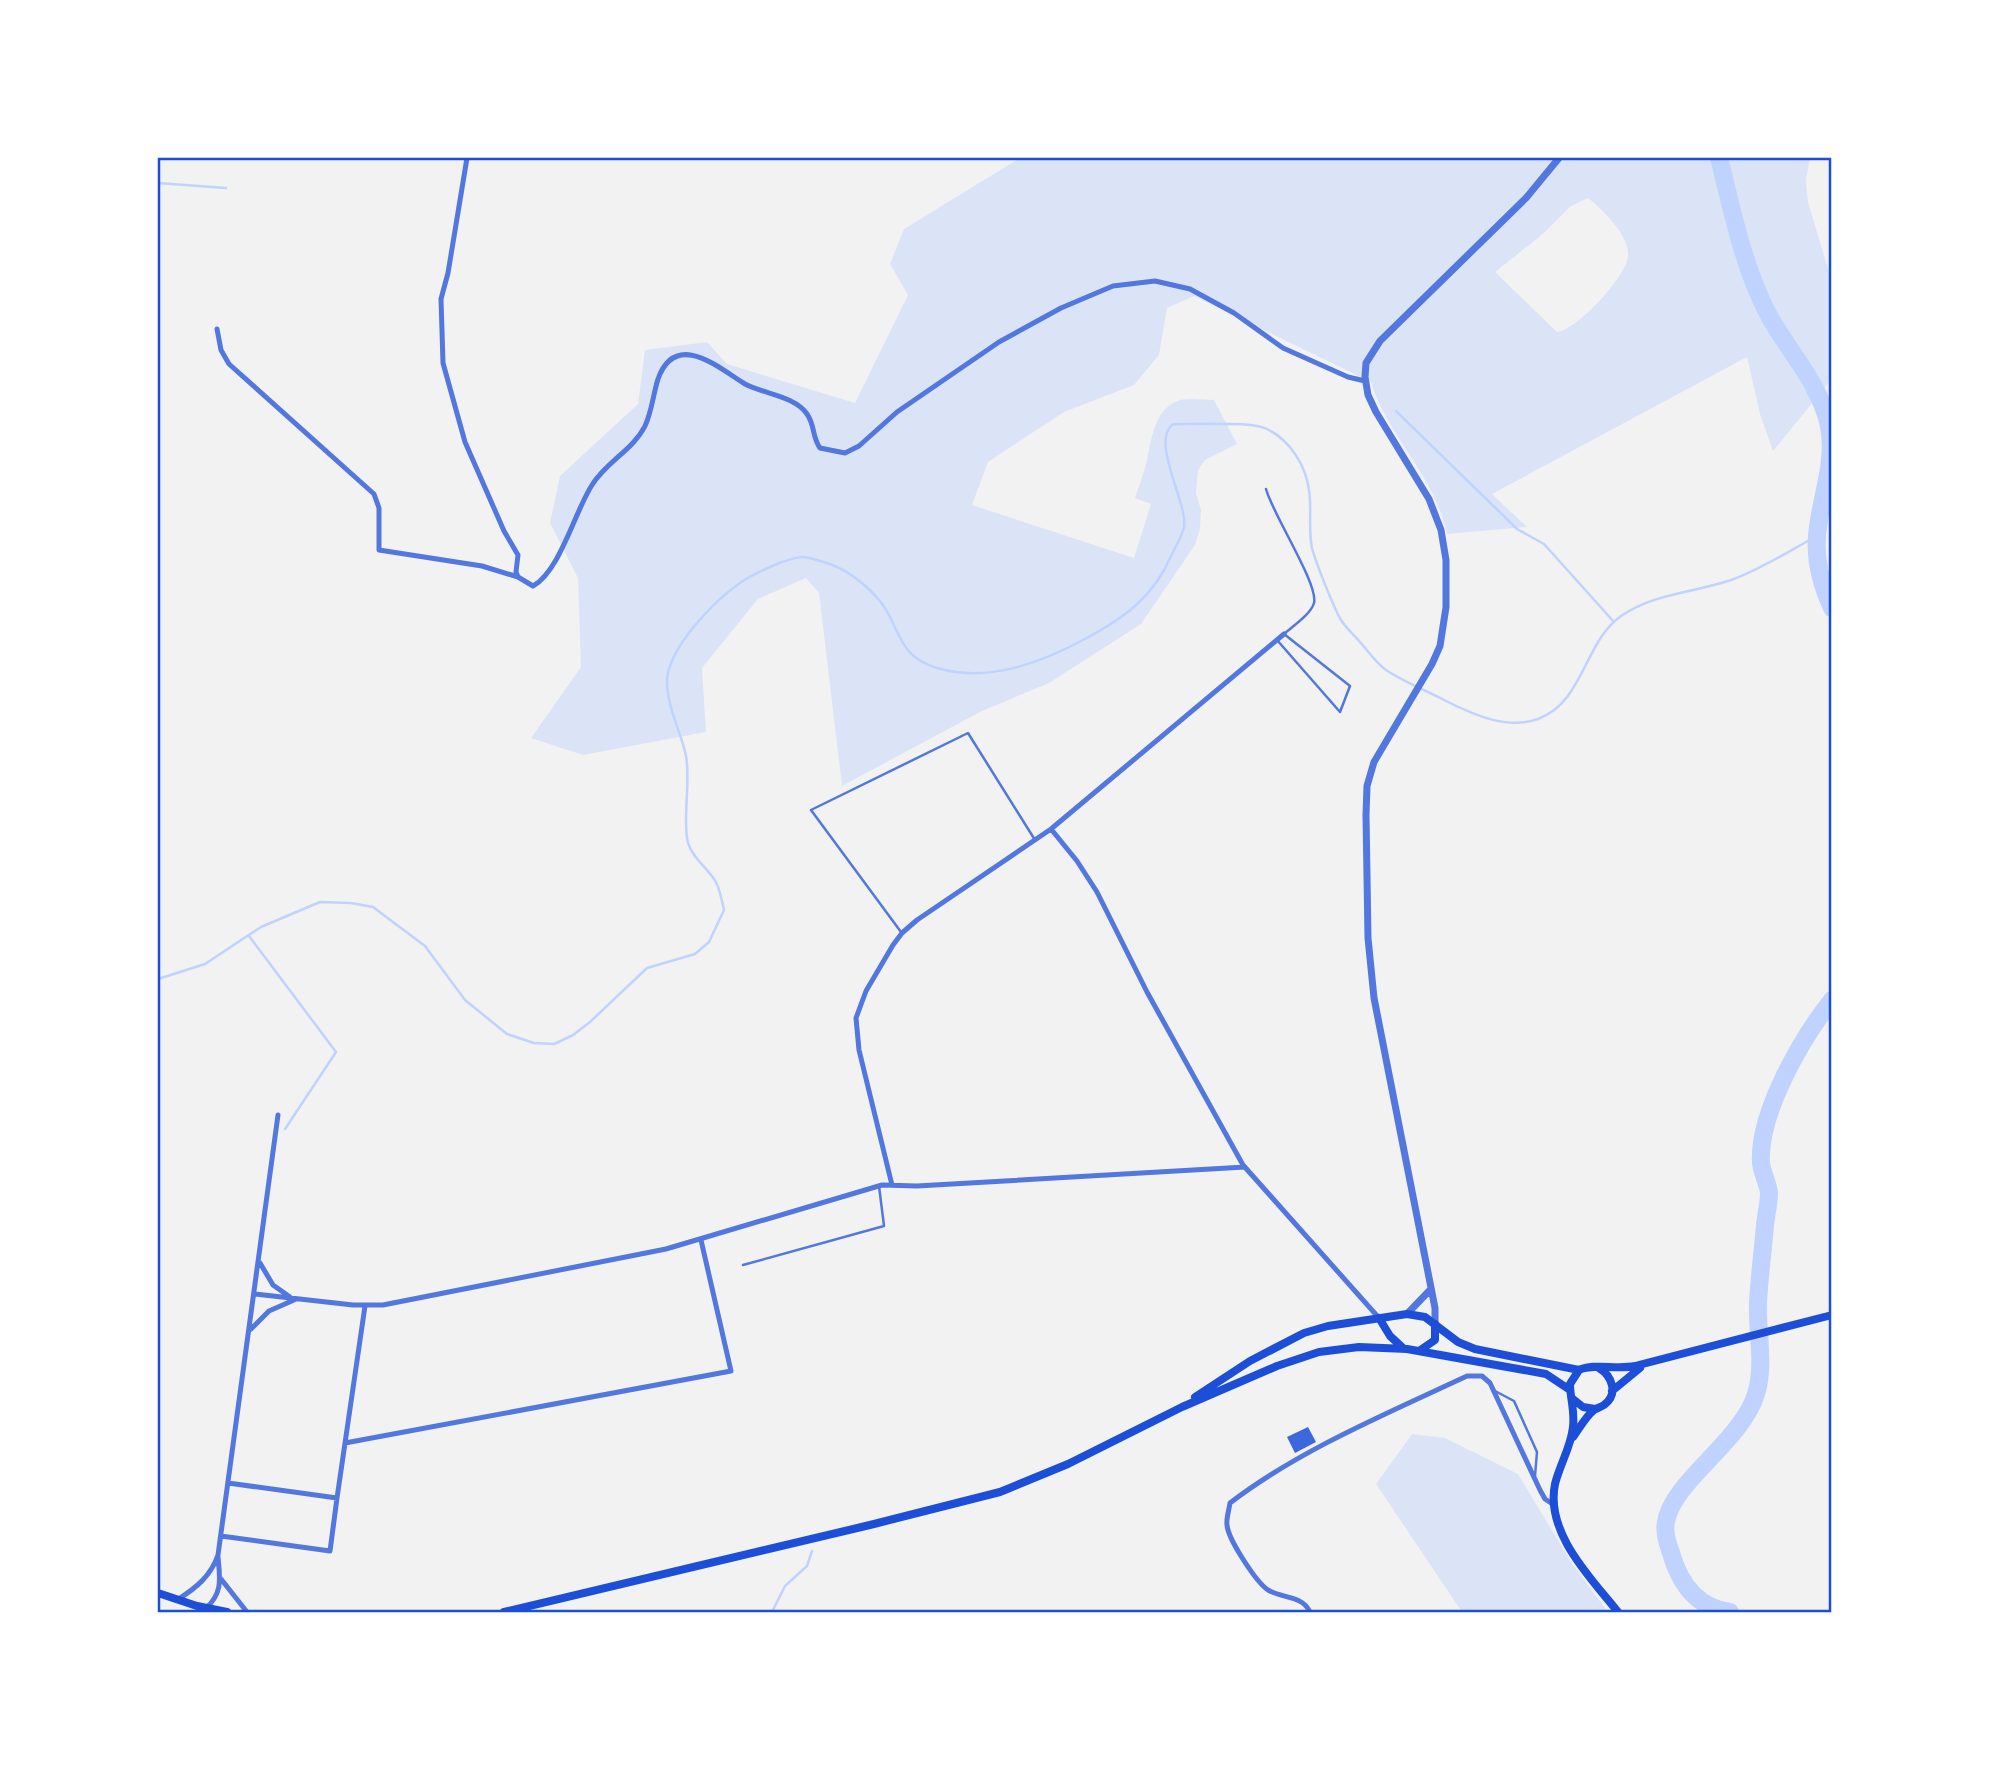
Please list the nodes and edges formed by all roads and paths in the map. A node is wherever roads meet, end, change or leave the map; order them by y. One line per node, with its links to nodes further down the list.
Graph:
1 (467, 158): 6 (street)
2 (1559, 158): 4 (street)
3 (217, 329): 6 (street)
4 (1365, 381): 6 (street); 19 (street)
5 (1265, 489): 7 (lane)
6 (518, 577)
7 (1284, 634): 8 (street); 8 (lane)
8 (1277, 640): 9 (street)
9 (1051, 829): 10 (street); 13 (street)
10 (1035, 840): 11 (street); 11 (lane)
11 (902, 933): 14 (street)
12 (278, 1115): 17 (street)
13 (1245, 1167): 14 (street); 25 (street)
14 (892, 1185): 15 (street)
15 (879, 1186): 16 (street); 18 (lane)
16 (701, 1240): 22 (street); 40 (street)
17 (259, 1261): 20 (street); 21 (street)
18 (743, 1265)
19 (1430, 1290): 23 (street); 26 (street)
20 (254, 1294): 21 (street); 27 (street)
21 (297, 1300): 22 (street); 27 (street)
22 (365, 1306): 40 (street)
23 (1407, 1314): 25 (main road); 26 (main road)
24 (1832, 1315): 30 (main road)
25 (1379, 1318): 28 (main road); 37 (main road)
26 (1435, 1324): 29 (main road); 32 (main road)
27 (249, 1331): 42 (street)
28 (1403, 1349): 29 (main road); 37 (main road)
29 (1419, 1352): 33 (main road)
30 (1649, 1363): 31 (main road); 35 (main road)
31 (1599, 1368): 32 (main road); 35 (main road)
32 (1580, 1370): 33 (main road)
33 (1570, 1390): 36 (main road)
34 (1495, 1391): 41 (street); 41 (lane); 54 (street)
35 (1612, 1391): 38 (main road)
36 (1573, 1399): 38 (main road); 39 (main road)
37 (1181, 1407): 53 (main road)
38 (1595, 1409): 39 (main road)
39 (1572, 1440): 44 (main road)
40 (345, 1443): 43 (street)
41 (1535, 1479): 44 (street)
42 (228, 1483): 43 (street); 45 (street)
43 (337, 1498): 45 (street)
44 (1554, 1505): 55 (main road)
45 (221, 1536): 46 (street)
46 (218, 1555): 47 (street); 49 (street)
47 (221, 1579): 50 (street); 52 (street)
48 (158, 1593): 49 (main road)
49 (177, 1600): 50 (main road)
50 (206, 1608): 51 (main road)
51 (227, 1612)
52 (247, 1612)
53 (504, 1612)
54 (1310, 1612)
55 (1618, 1612)

